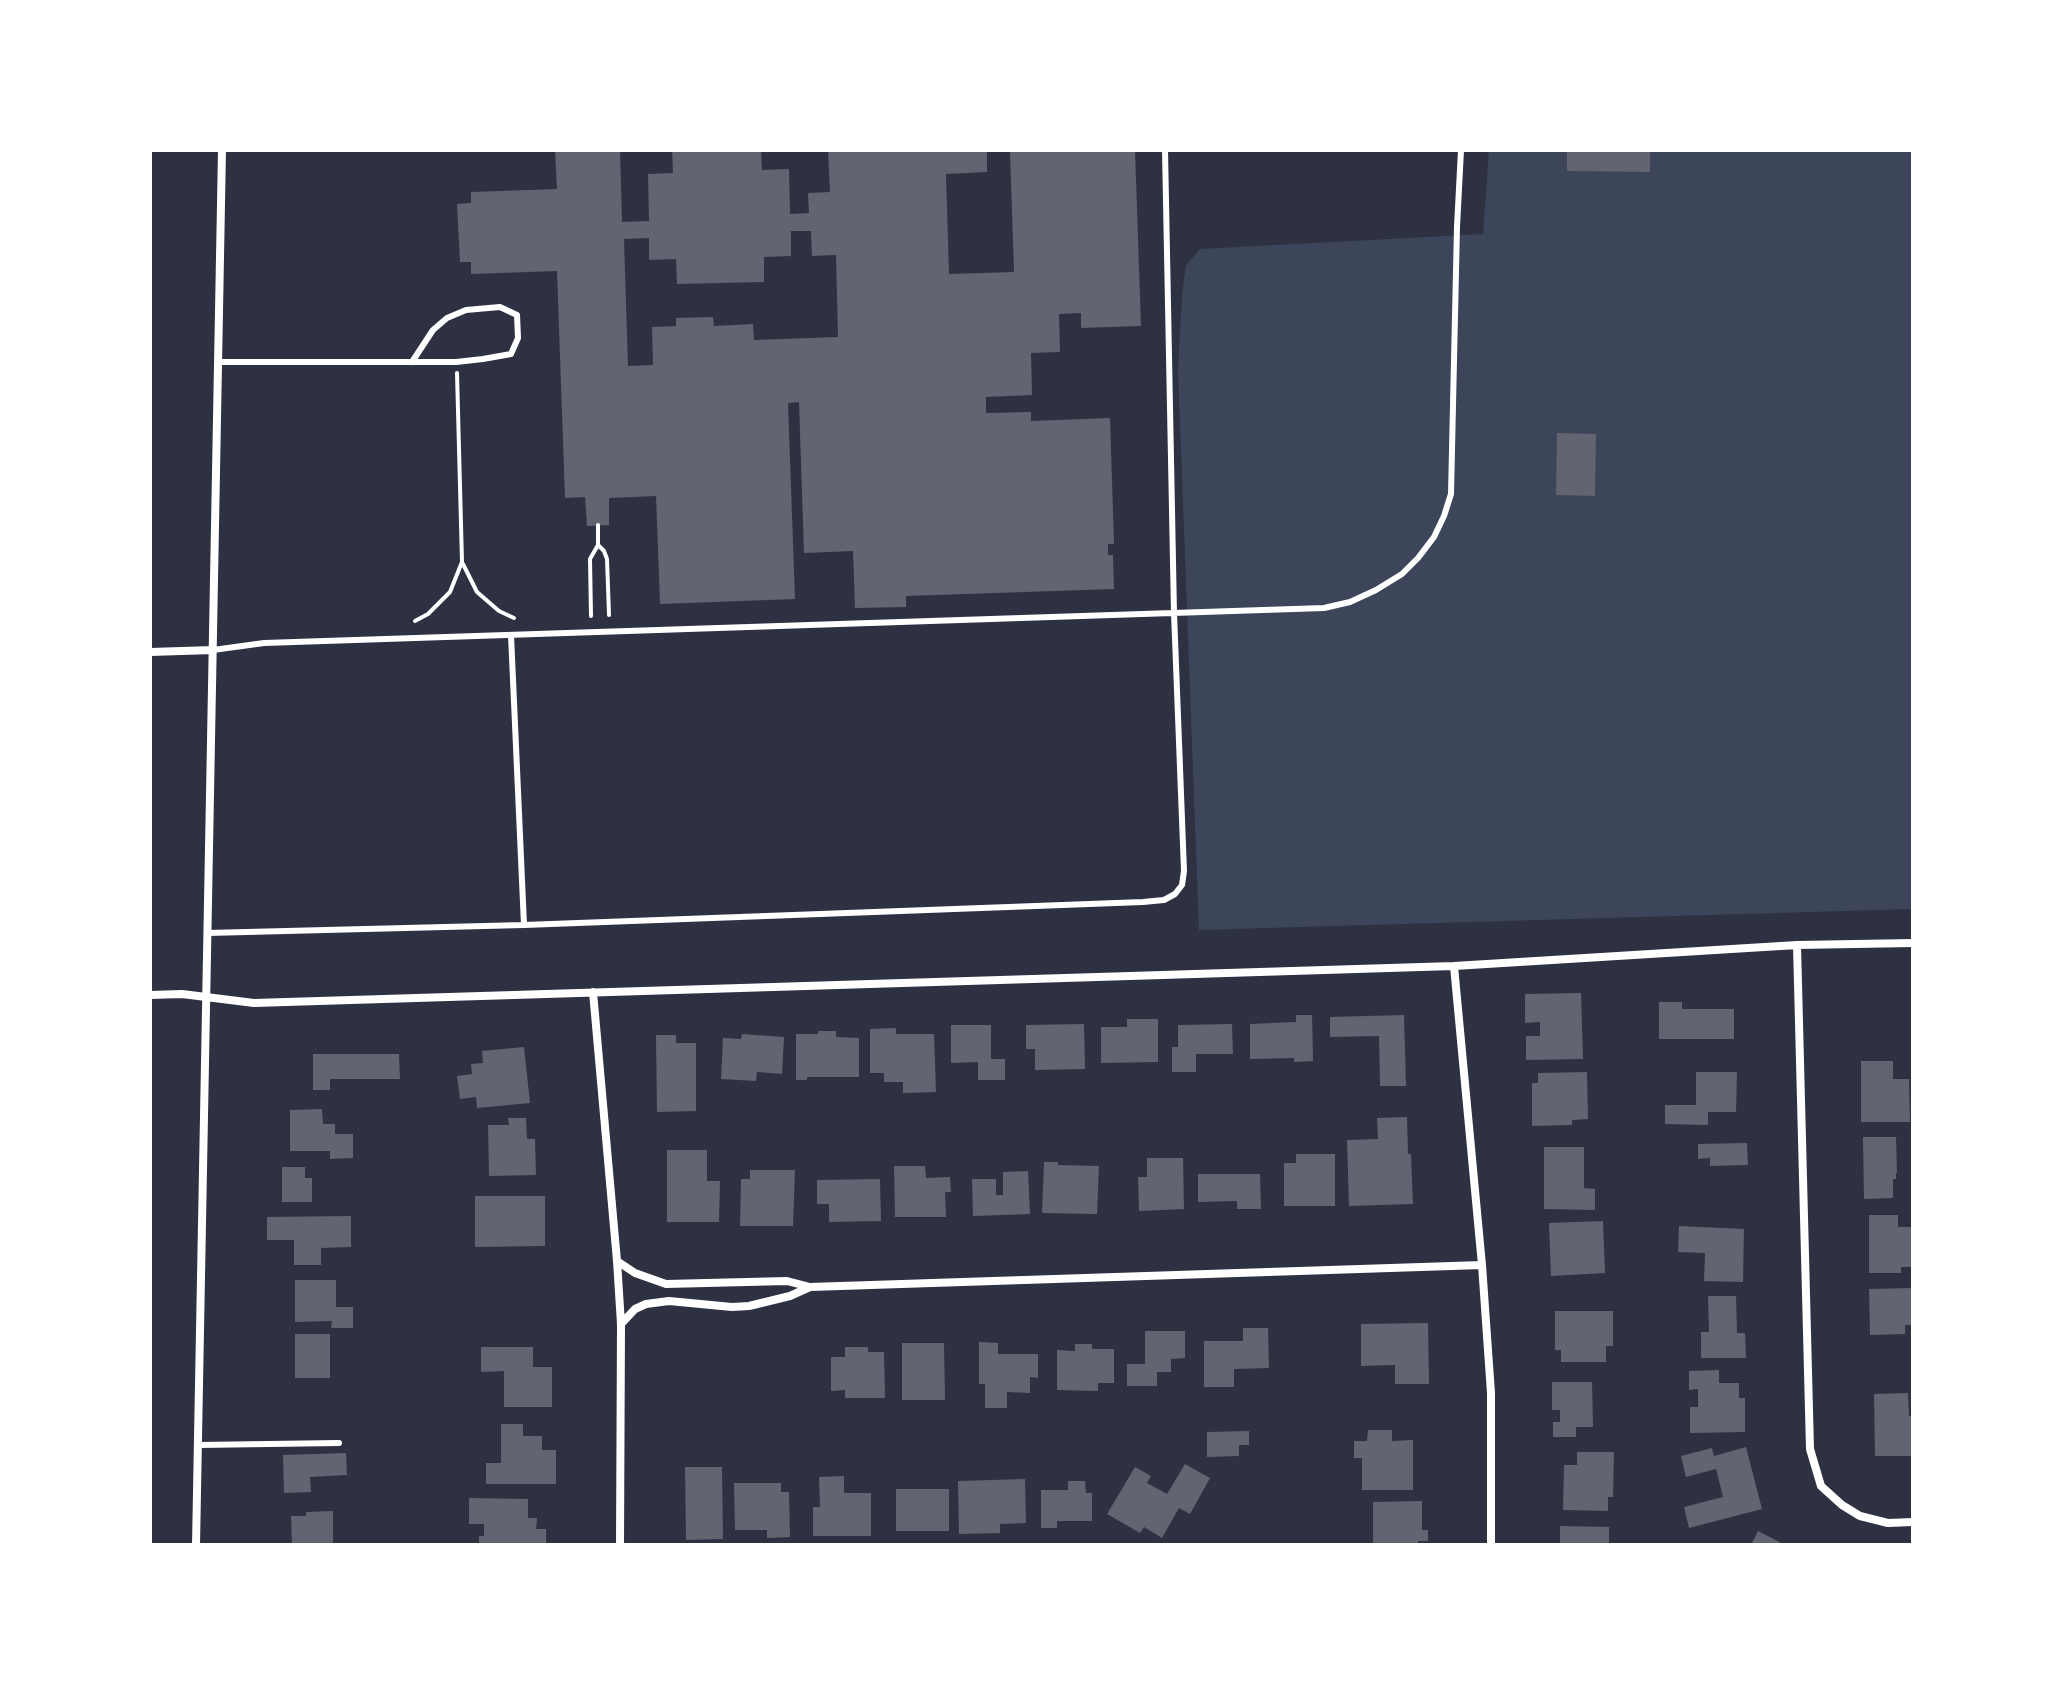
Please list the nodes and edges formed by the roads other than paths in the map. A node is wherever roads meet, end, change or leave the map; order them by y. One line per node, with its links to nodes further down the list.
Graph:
1 (222, 150): 4 (street)
2 (1165, 150): 6 (lane)
3 (1461, 150): 6 (lane)
4 (218, 362): 5 (lane); 8 (street)
5 (412, 362): 5 (lane)
6 (1174, 613): 7 (lane); 10 (lane)
7 (511, 635): 8 (lane); 10 (lane)
8 (213, 650): 9 (street); 11 (street)
9 (150, 652)
10 (524, 925): 11 (lane)
11 (207, 933): 17 (street)
12 (1913, 943): 13 (street)
13 (1797, 945): 14 (street); 24 (street)
14 (1454, 966): 15 (street); 19 (street)
15 (593, 992): 17 (street); 18 (street)
16 (150, 995): 17 (street)
17 (206, 997): 23 (street)
18 (617, 1261): 20 (street); 21 (street)
19 (1482, 1265): 20 (street); 27 (street)
20 (810, 1287): 21 (street)
21 (621, 1324): 26 (street)
22 (339, 1443): 23 (lane)
23 (198, 1445): 25 (street)
24 (1913, 1522)
25 (196, 1545)
26 (620, 1545)
27 (1491, 1545)

